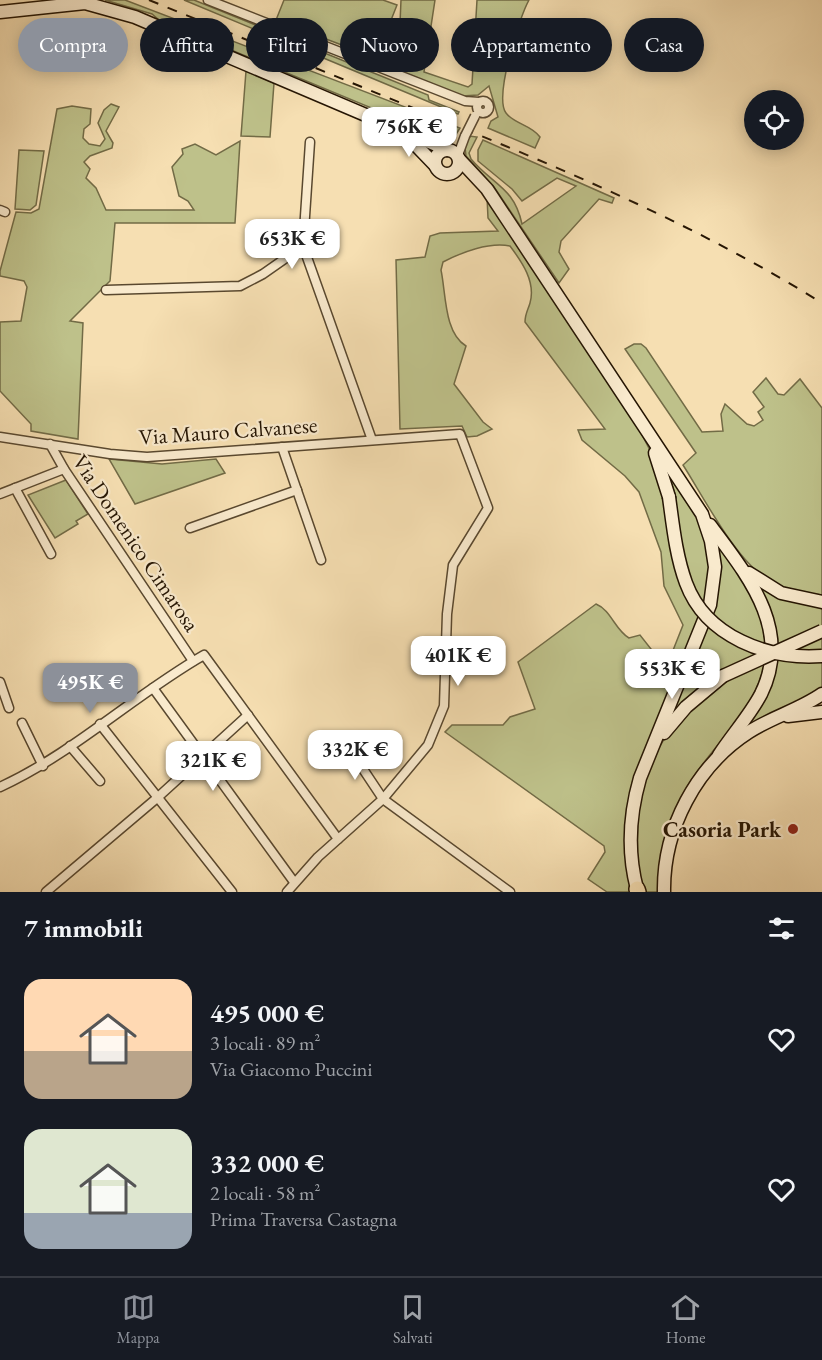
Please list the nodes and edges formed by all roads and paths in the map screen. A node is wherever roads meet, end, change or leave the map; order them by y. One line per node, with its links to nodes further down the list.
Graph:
1 (208, 0): 5 (street, bridge)
2 (0, 12): 3 (street)
3 (401, 132): 5 (street); 6 (street)
4 (310, 142): 9 (street)
5 (454, 153): 6 (street); 7 (street); 8 (street)
6 (435, 165): 7 (street)
7 (446, 175): 8 (street)
8 (493, 198): 15 (street)
9 (303, 246): 10 (street); 12 (street)
10 (106, 290)
11 (0, 436): 13 (street, Via Mauro Calvanese)
12 (372, 440): 14 (street, Via Mauro Calvanese); 47 (street, Via Mauro Calvanese)
13 (50, 444): 14 (street, Via Mauro Calvanese); 16 (street, Via Domenico Cimarosa)
14 (282, 447): 18 (street)
15 (659, 454): 20 (street); 27 (street, bridge)
16 (64, 470): 17 (street); 28 (street, Via Domenico Cimarosa)
17 (15, 488): 19 (street); 22 (street)
18 (297, 490): 21 (street); 23 (street)
19 (0, 494)
20 (702, 514): 24 (street); 40 (street)
21 (190, 528)
22 (51, 554)
23 (321, 560)
24 (739, 564): 25 (street); 42 (street)
25 (822, 602)
26 (822, 631): 40 (street, bridge)
27 (822, 656)
28 (193, 662): 30 (street); 34 (street)
29 (0, 682): 32 (street)
30 (153, 688): 37 (street); 41 (street)
31 (822, 694): 35 (street)
32 (9, 708)
33 (822, 712): 35 (street)
34 (248, 715): 41 (street); 48 (street)
35 (780, 717): 42 (street)
36 (22, 723): 43 (street)
37 (100, 723): 38 (street); 46 (street)
38 (70, 746): 43 (street); 44 (street)
39 (349, 748): 47 (street)
40 (652, 752): 50 (street)
41 (202, 755): 46 (street); 49 (street)
42 (719, 755): 55 (street)
43 (43, 766): 45 (street)
44 (100, 781)
45 (0, 788)
46 (157, 798): 51 (street); 52 (street)
47 (383, 799): 48 (street); 54 (street)
48 (338, 839): 49 (street)
49 (294, 882): 53 (street)
50 (638, 891)
51 (46, 892)
52 (232, 892)
53 (288, 892)
54 (510, 892)
55 (664, 892)

